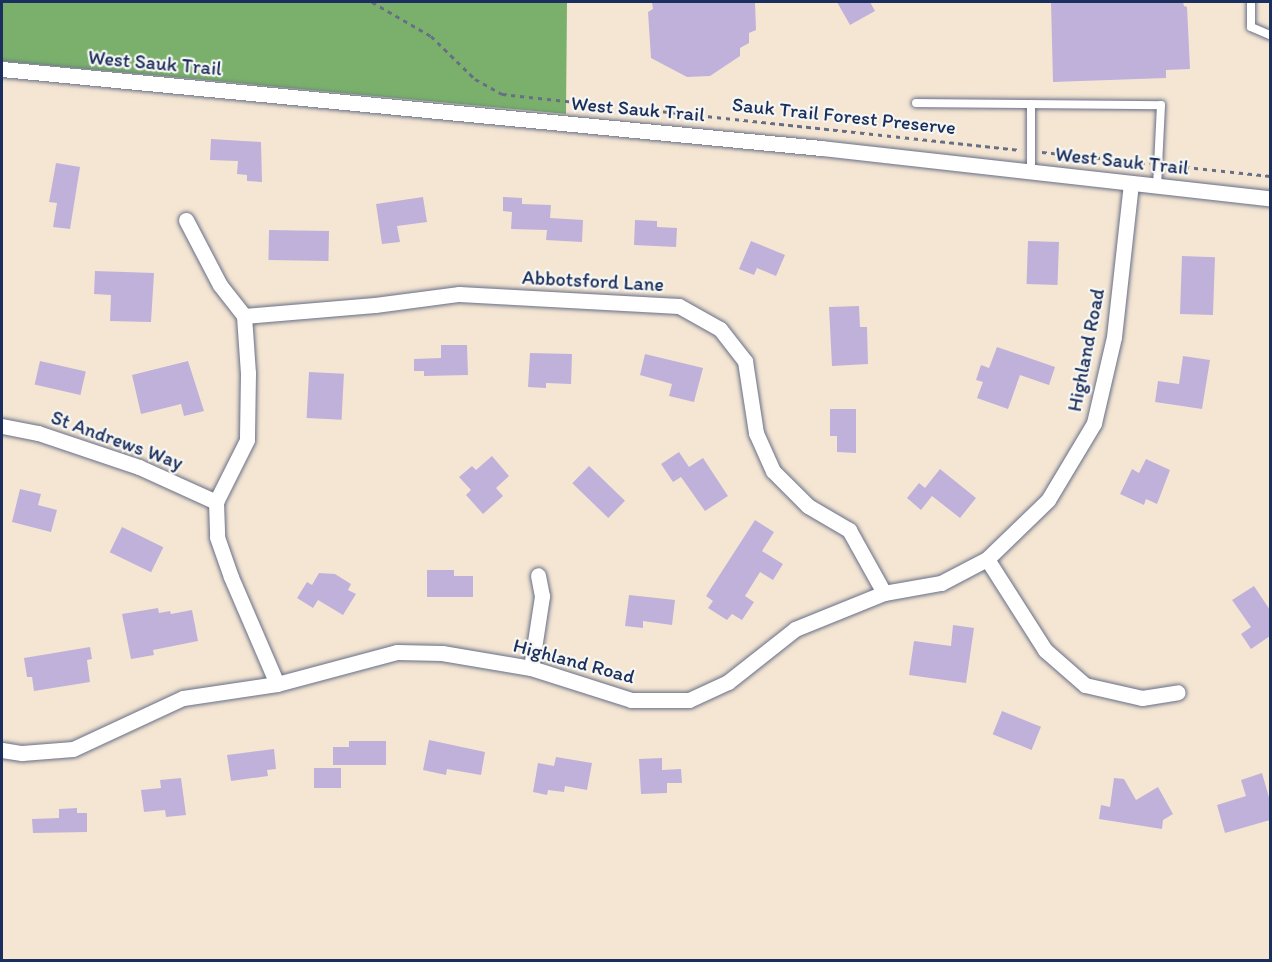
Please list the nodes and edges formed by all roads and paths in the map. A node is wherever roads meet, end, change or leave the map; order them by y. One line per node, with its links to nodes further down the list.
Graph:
1 (372, 2): 7 (path, Sauk Trail Forest Preserve)
2 (1251, 2): 3 (lane)
3 (1270, 35)
4 (2, 69): 9 (street, West Sauk Trail)
5 (916, 103): 6 (lane)
6 (1031, 104): 7 (lane); 8 (lane)
7 (1031, 151): 8 (path, Sauk Trail Forest Preserve); 9 (lane)
8 (1159, 164): 10 (path, Sauk Trail Forest Preserve); 12 (lane)
9 (1031, 172): 11 (street, West Sauk Trail)
10 (1270, 176)
11 (1131, 183): 12 (street, West Sauk Trail); 18 (street, Highland Road)
12 (1157, 186): 13 (street, West Sauk Trail)
13 (1270, 198)
14 (186, 220): 15 (street)
15 (244, 316): 17 (street); 20 (street, Abbotsford Lane)
16 (2, 426): 17 (street, St Andrews Way)
17 (216, 502): 22 (street)
18 (987, 560): 20 (street, Highland Road); 23 (street)
19 (538, 575): 21 (street)
20 (884, 593): 21 (street, Highland Road)
21 (531, 668): 22 (street, Highland Road)
22 (276, 684): 24 (street, Highland Road)
23 (1178, 692)
24 (2, 750)

